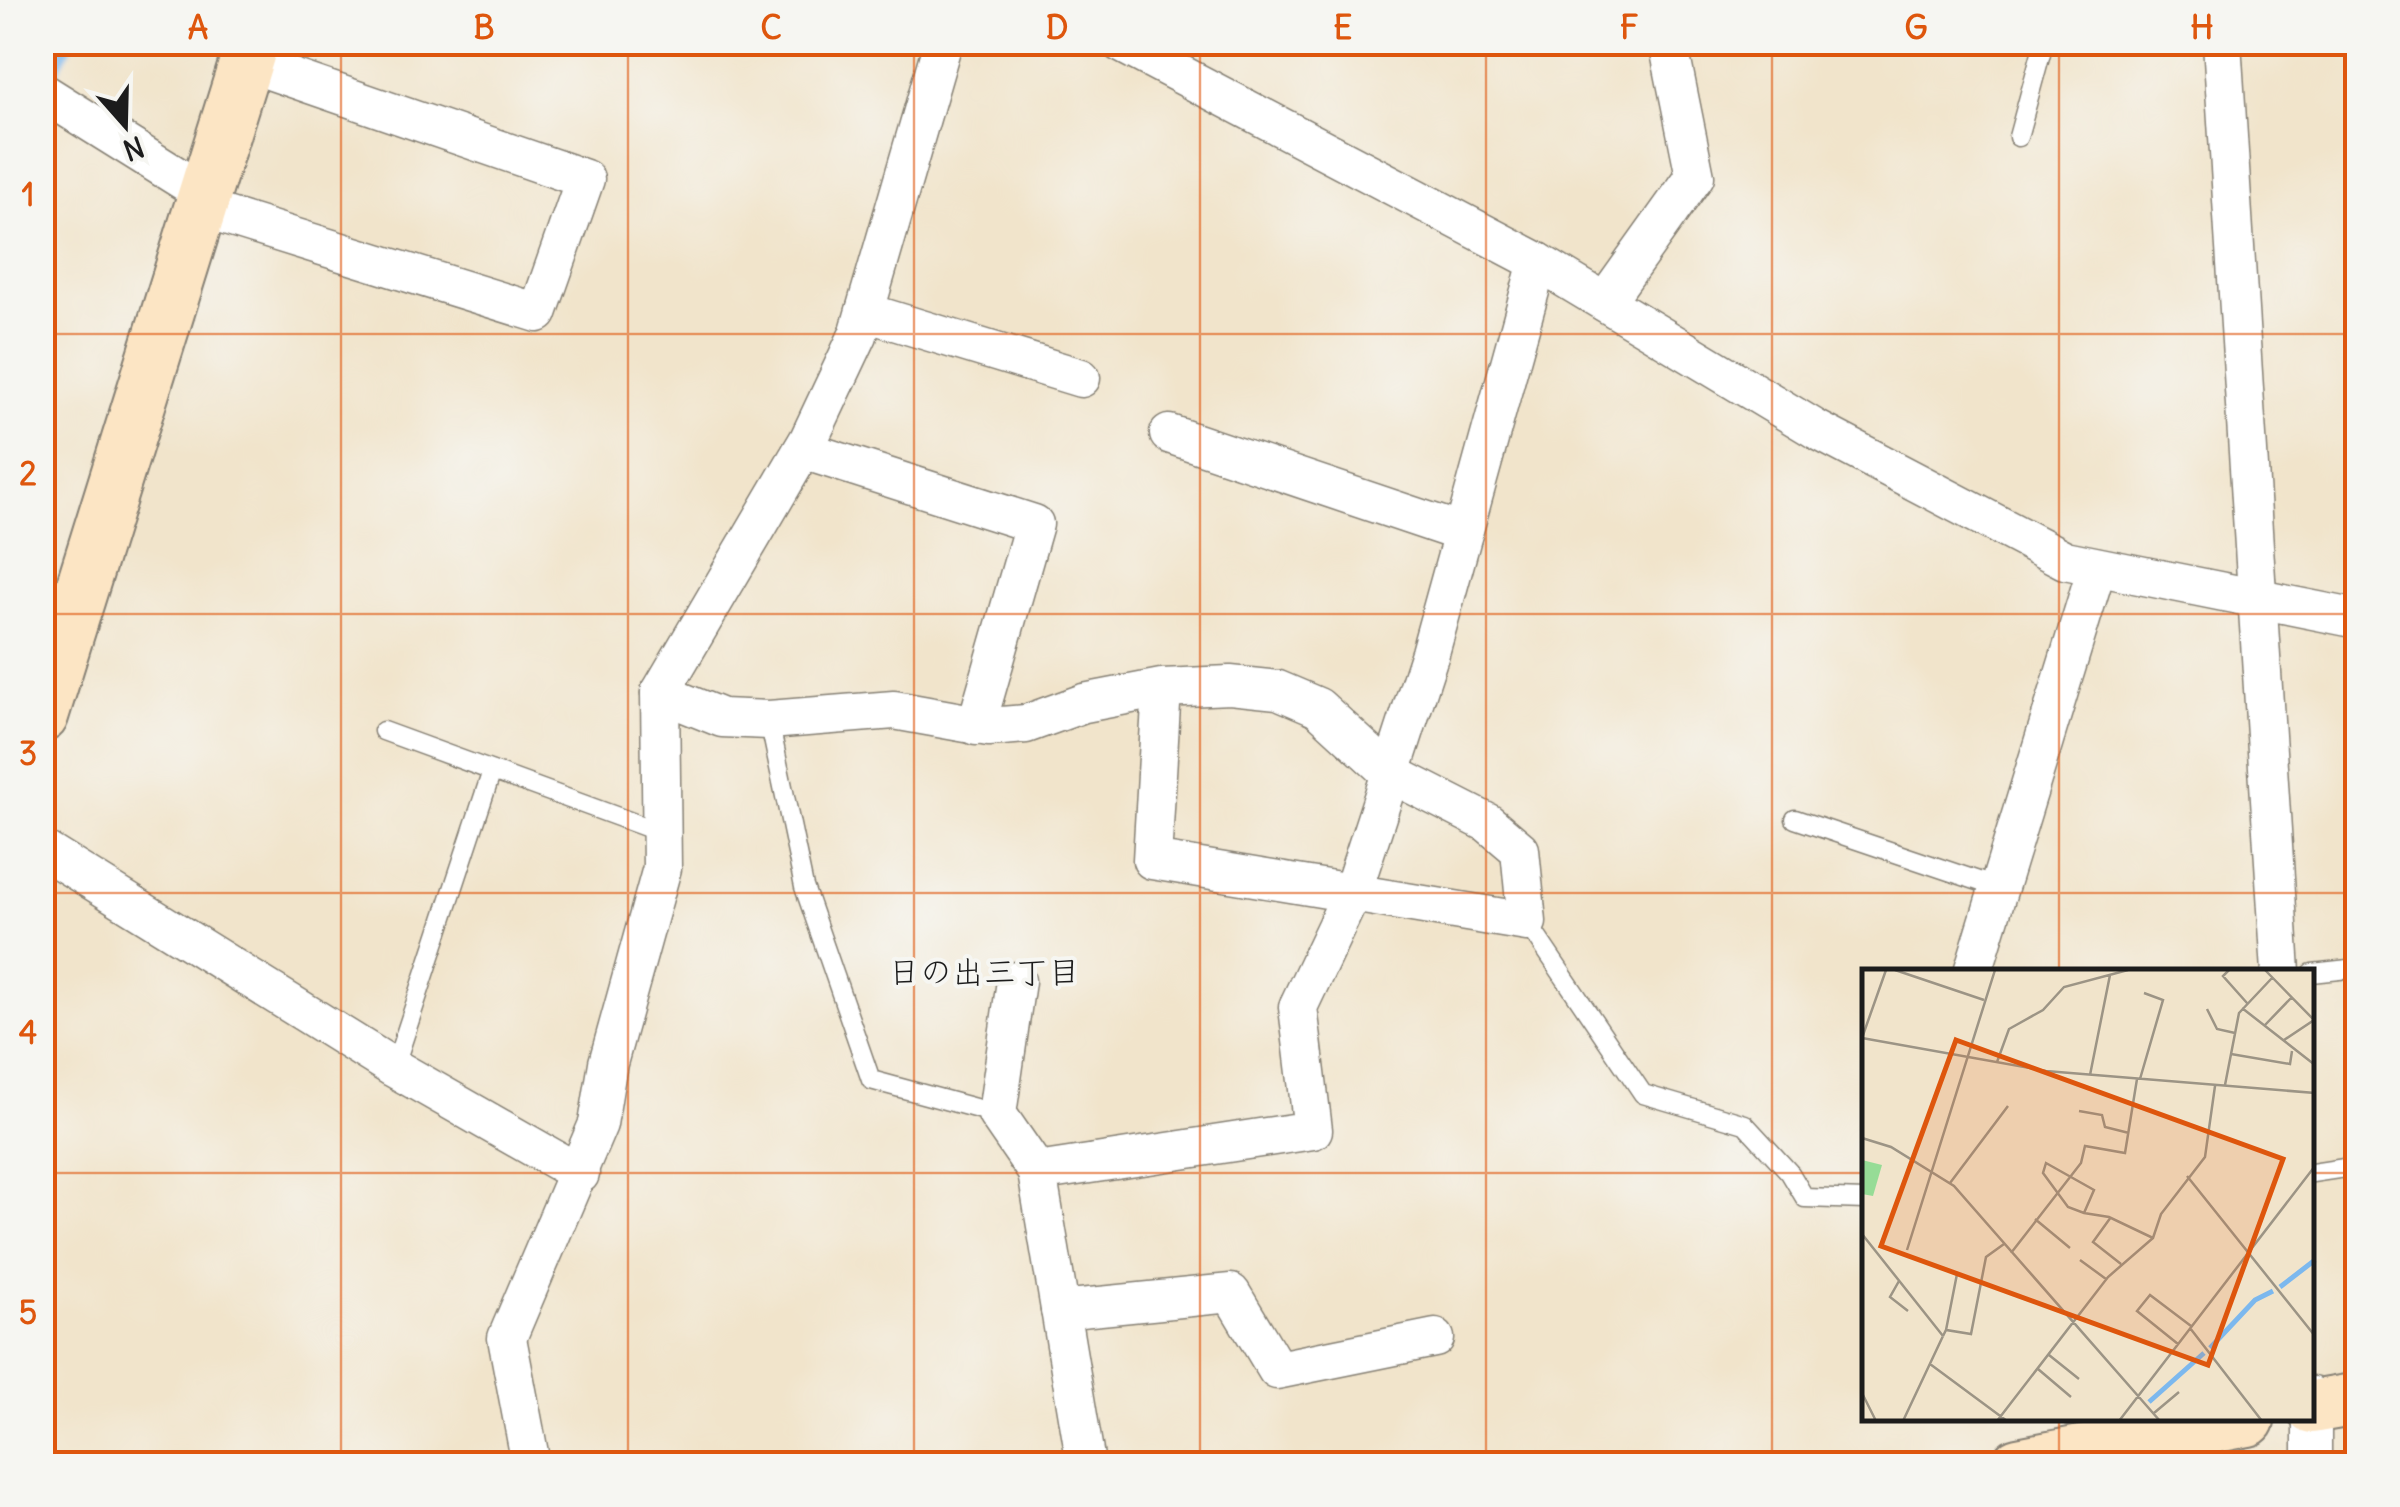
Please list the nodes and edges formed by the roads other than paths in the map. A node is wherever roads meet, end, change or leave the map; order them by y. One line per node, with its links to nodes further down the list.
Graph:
1 (943, 42): 12 (street)
2 (1119, 42): 10 (street)
3 (1668, 42): 11 (street)
4 (2044, 42): 8 (lane)
5 (2222, 42): 18 (street)
6 (249, 52): 9 (street); 9 (street)
7 (42, 92): 9 (street)
8 (2018, 137)
9 (203, 201): 22 (street)
10 (1538, 262): 11 (street); 16 (street)
11 (1604, 302): 17 (street)
12 (865, 312): 13 (street); 15 (street)
13 (1081, 378)
14 (1168, 434): 16 (street)
15 (803, 450): 21 (street); 24 (street)
16 (1463, 534): 27 (street)
17 (2097, 567): 18 (street); 31 (street)
18 (2260, 598): 19 (street); 36 (street)
19 (2358, 618)
20 (1162, 688): 24 (street); 27 (street); 32 (street)
21 (660, 693): 23 (street); 29 (street)
22 (42, 716)
23 (769, 720): 24 (street); 40 (lane)
24 (976, 726)
25 (383, 731): 26 (lane)
26 (492, 771): 29 (lane); 39 (lane)
27 (1390, 773): 32 (street); 33 (street)
28 (1795, 819): 31 (lane)
29 (662, 832): 44 (street)
30 (42, 849): 39 (street)
31 (2000, 888): 35 (street)
32 (1352, 894): 33 (street); 42 (street)
33 (1527, 922): 45 (lane)
34 (2358, 968): 37 (lane)
35 (1974, 969)
36 (2281, 969)
37 (2315, 974)
38 (1016, 981): 40 (street)
39 (394, 1068): 44 (street)
40 (997, 1114): 42 (street)
41 (2358, 1166): 43 (lane)
42 (1038, 1172): 46 (street)
43 (2315, 1172)
44 (580, 1174): 54 (street)
45 (1862, 1200)
46 (1060, 1310): 47 (street); 55 (street)
47 (1436, 1338)
48 (2358, 1399): 49 (street)
49 (2315, 1407)
50 (2224, 1422): 52 (street)
51 (2313, 1422): 57 (street)
52 (2139, 1429): 53 (street)
53 (2081, 1458): 56 (street)
54 (531, 1464)
55 (1086, 1464)
56 (2018, 1464)
57 (2312, 1464)

